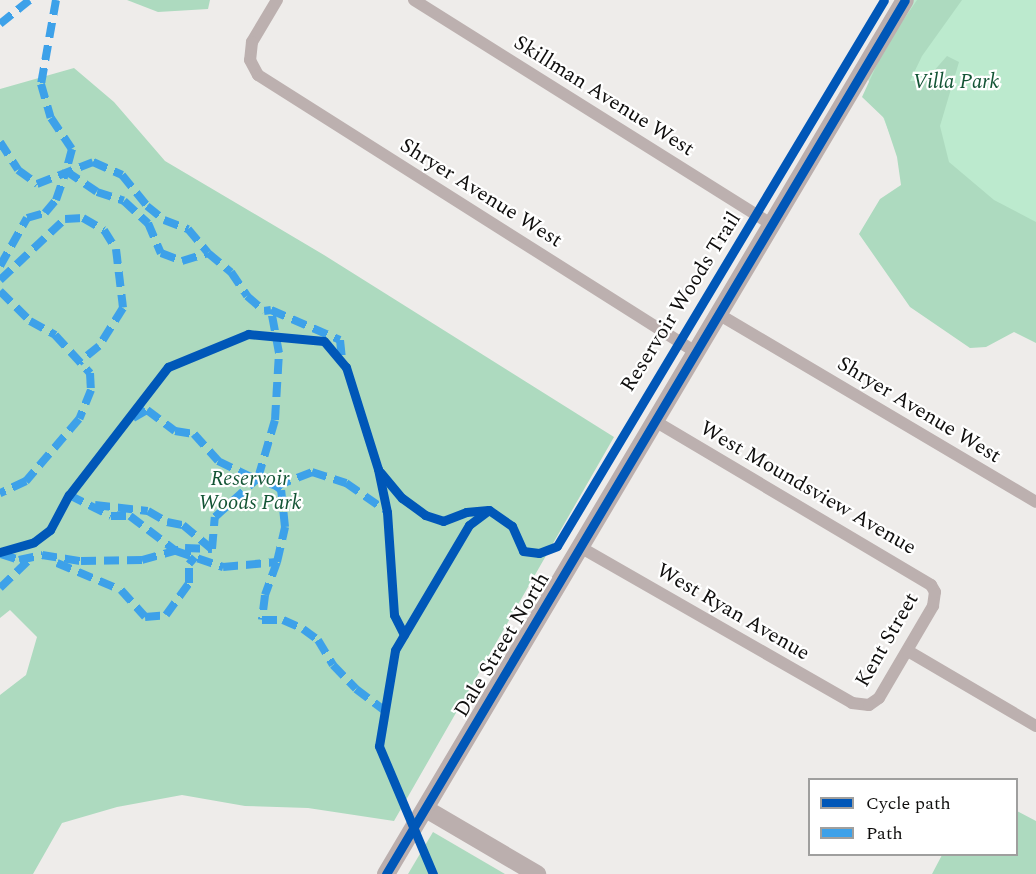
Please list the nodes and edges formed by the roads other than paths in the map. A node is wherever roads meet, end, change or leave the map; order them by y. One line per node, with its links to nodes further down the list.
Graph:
1 (277, 0): 6 (street, Shryer Avenue West)
2 (414, 0): 4 (street, Skillman Avenue West)
3 (905, 0): 4 (main road, Dale Street North)
4 (772, 225): 5 (main road, Dale Street North)
5 (720, 315): 6 (main road, Dale Street North); 8 (street, Shryer Avenue West)
6 (697, 353): 7 (main road, Dale Street North)
7 (656, 422): 9 (main road, Dale Street North); 10 (street, West Moundsview Avenue)
8 (1036, 502)
9 (580, 547): 12 (street, West Ryan Avenue); 14 (main road, Dale Street North)
10 (935, 592): 11 (street, Kent Street)
11 (908, 651): 12 (street, Kent Street); 13 (street)
12 (869, 705)
13 (1036, 726)
14 (426, 809): 15 (main road, Dale Street North); 16 (main road)
15 (386, 874)
16 (537, 874)

